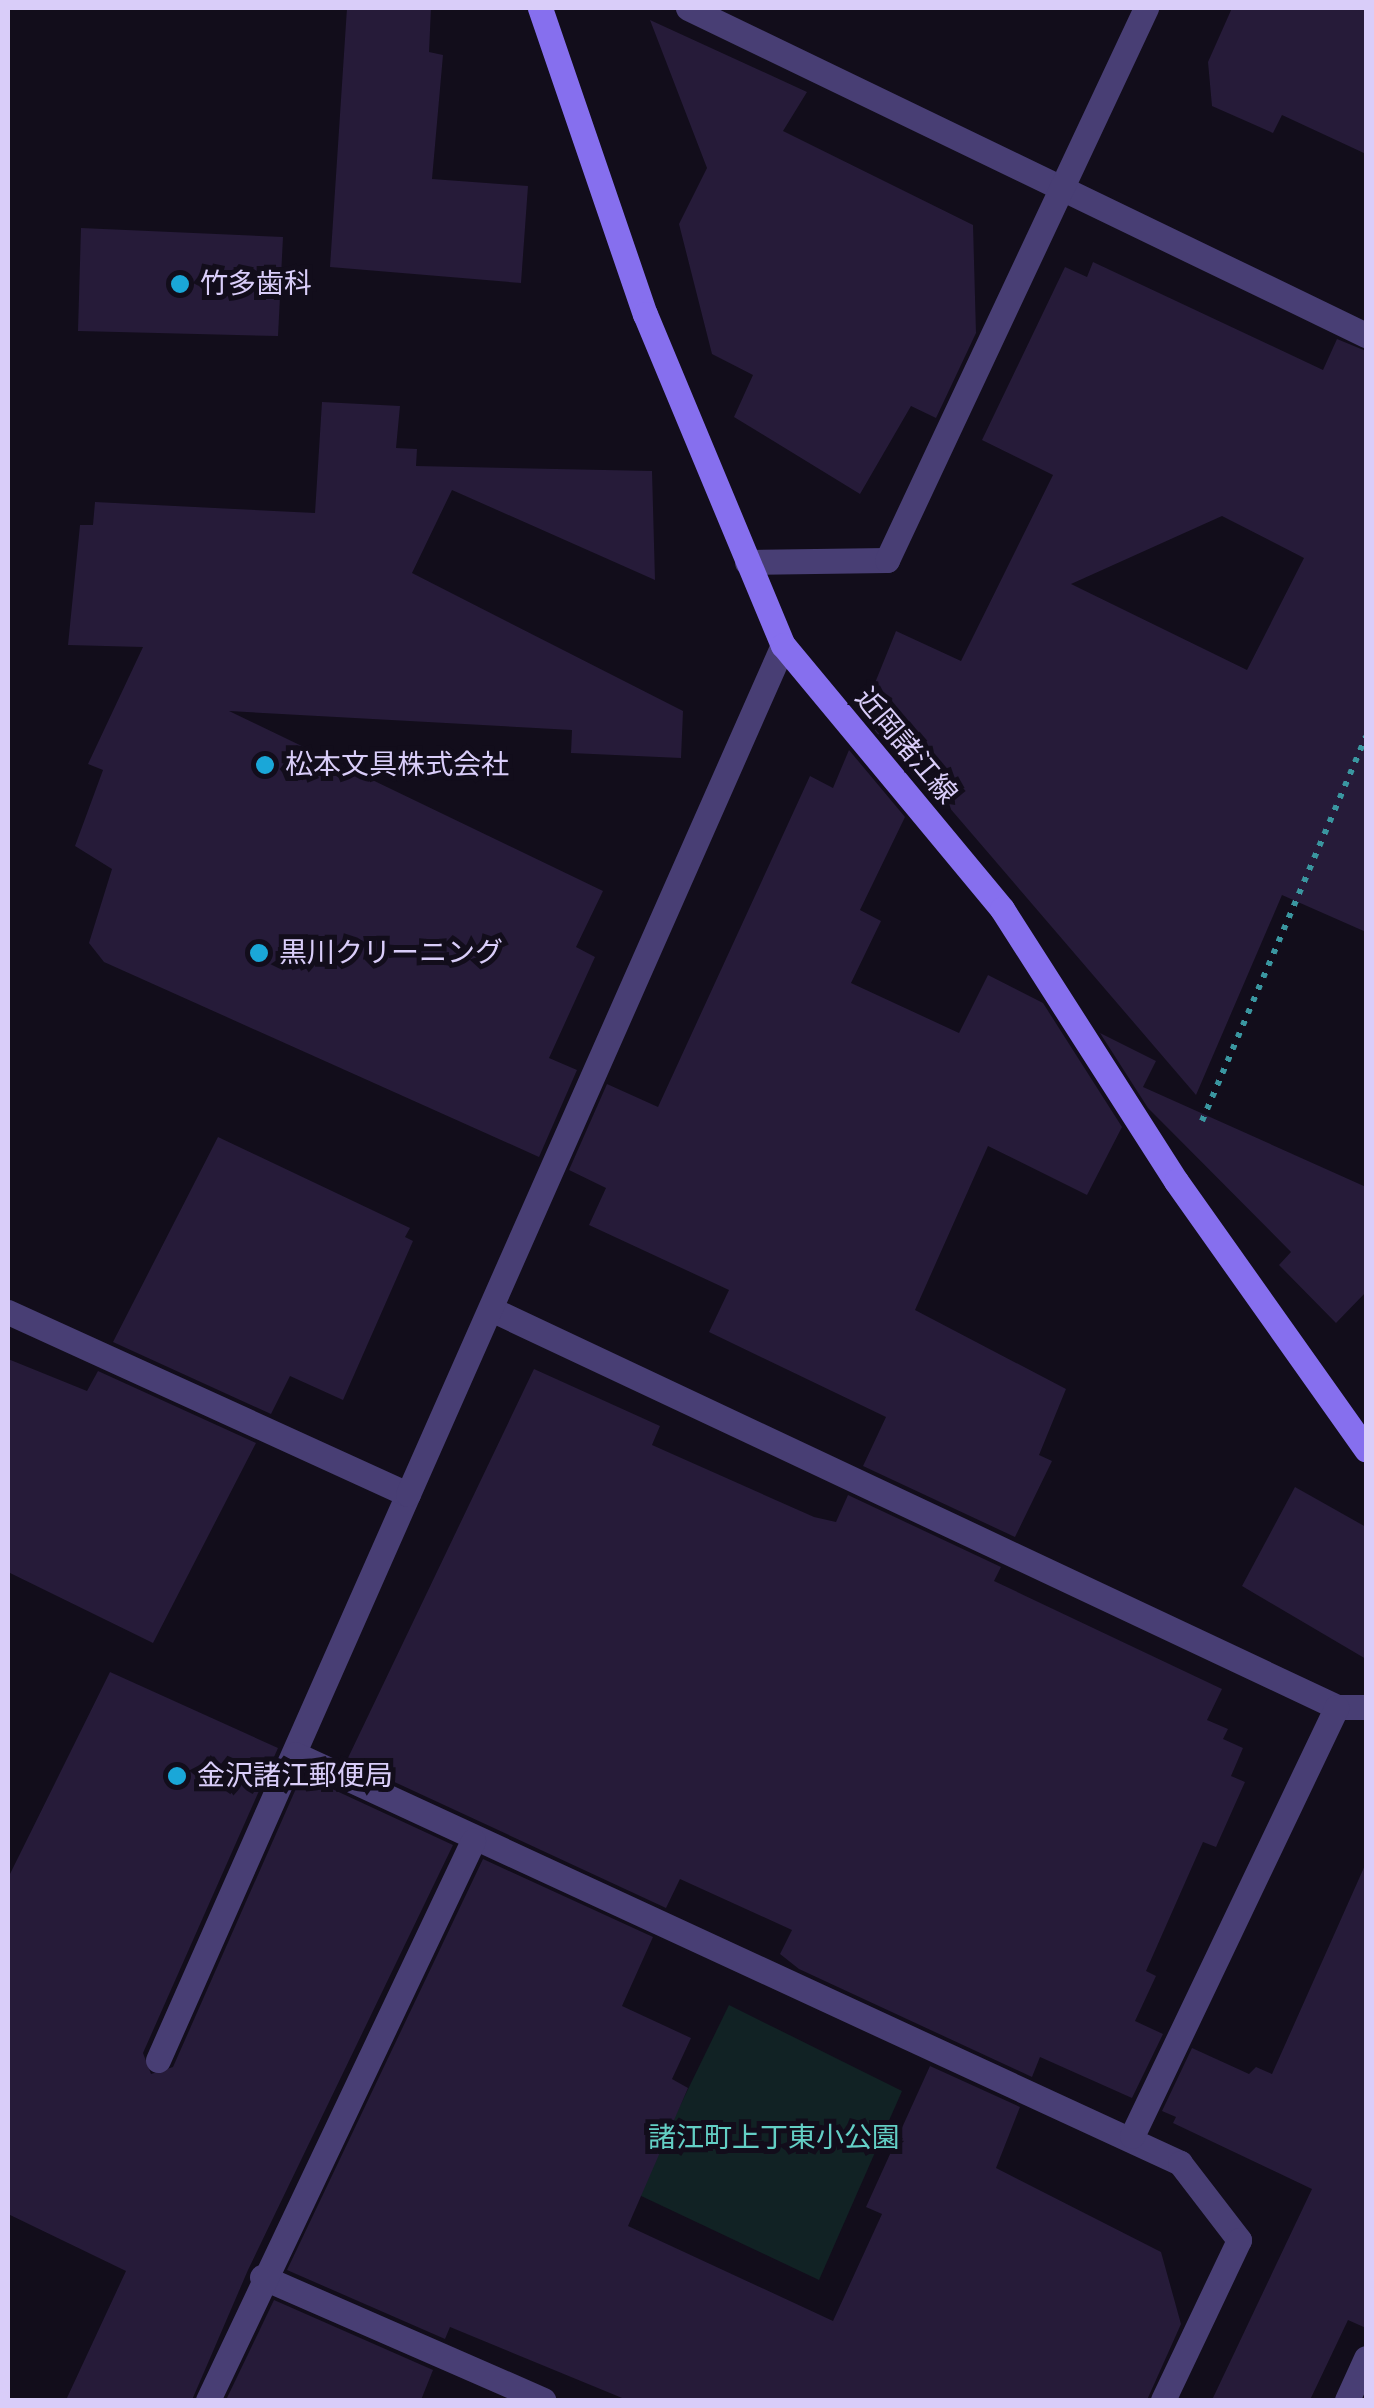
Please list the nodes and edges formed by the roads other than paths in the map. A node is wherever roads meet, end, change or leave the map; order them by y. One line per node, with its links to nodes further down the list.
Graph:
1 (540, 8): 6 (main road, 近岡諸江線)
2 (688, 8): 4 (street)
3 (1146, 8): 4 (street)
4 (1062, 189): 5 (street); 6 (street)
5 (1366, 335)
6 (747, 562): 7 (main road, 近岡諸江線)
7 (783, 645): 8 (street); 10 (main road, 近岡諸江線)
8 (493, 1310): 11 (street); 13 (street)
9 (8, 1312): 11 (street)
10 (1366, 1449)
11 (408, 1494): 14 (street)
12 (1366, 1706): 13 (street)
13 (1337, 1707): 17 (street)
14 (296, 1754): 15 (street); 16 (street)
15 (473, 1841): 17 (street); 18 (street)
16 (158, 2060)
17 (1132, 2136): 22 (street)
18 (262, 2277): 20 (street); 21 (street)
19 (1366, 2358): 23 (street)
20 (208, 2400)
21 (543, 2400)
22 (1163, 2400)
23 (1347, 2400)

